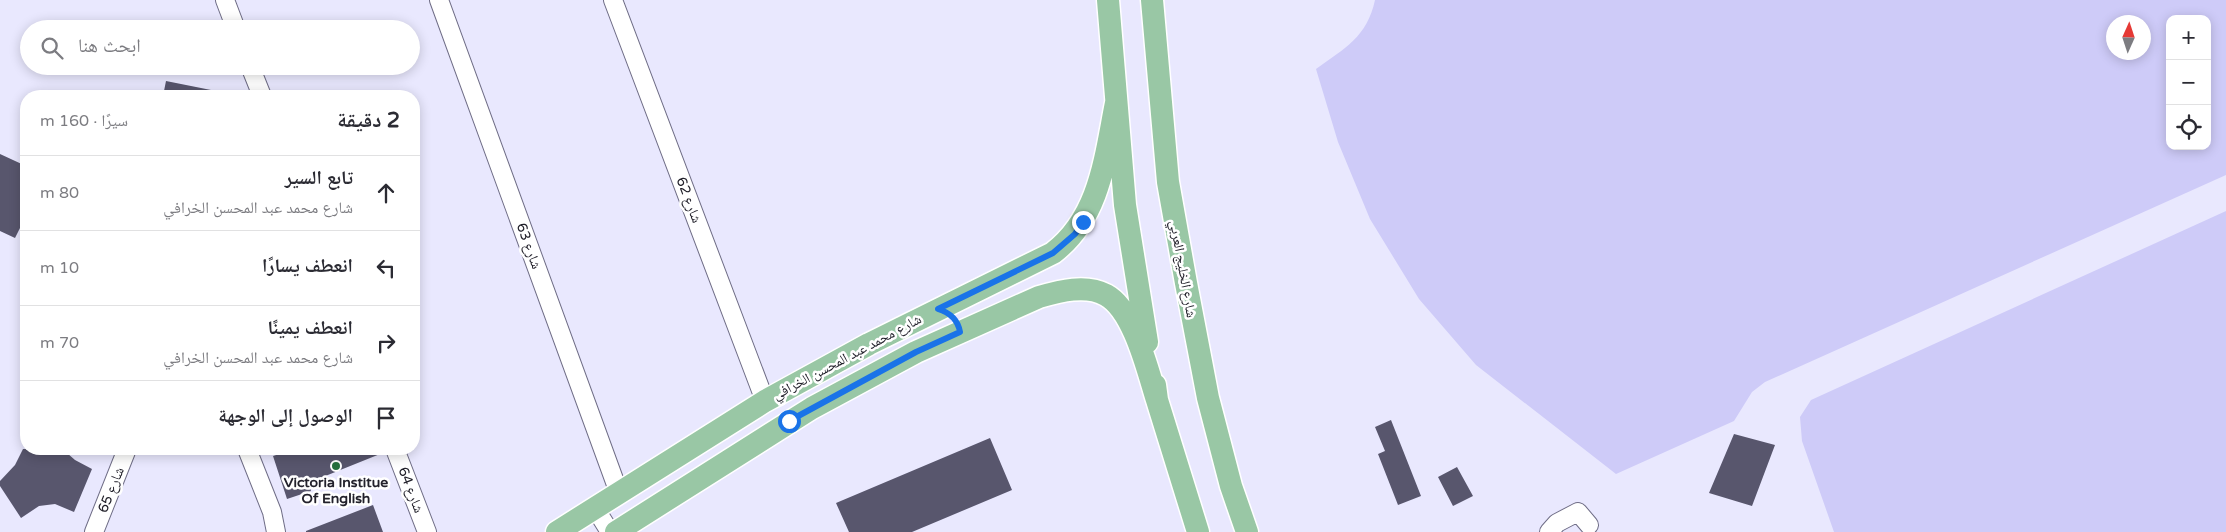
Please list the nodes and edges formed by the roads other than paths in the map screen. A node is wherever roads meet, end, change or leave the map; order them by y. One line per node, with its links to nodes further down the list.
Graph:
1 (225, 0): 7 (street)
2 (439, 0): 19 (street, شارع 63)
3 (613, 0): 14 (street, شارع 62)
4 (1108, 0): 11 (main road)
5 (1144, 0): 8 (main road)
6 (1152, 0): 8 (main road, شارع الخليج العربي)
7 (233, 20)
8 (1154, 47): 29 (main road, شارع الخليج العربي)
9 (254, 75): 10 (street)
10 (260, 90)
11 (1116, 103): 12 (main road, شارع محمد عبد المحسن الخرافي); 15 (main road)
12 (938, 309): 13 (main road); 14 (main road, شارع محمد عبد المحسن الخرافي)
13 (960, 332): 15 (main road, شارع محمد عبد المحسن الخرافي); 27 (main road, شارع محمد عبد المحسن الخرافي)
14 (766, 400): 19 (main road, شارع محمد عبد المحسن الخرافي)
15 (1157, 400): 28 (main road)
16 (125, 455): 22 (street, شارع 65)
17 (249, 455): 23 (street)
18 (397, 455): 24 (street, شارع 64)
19 (619, 492): 20 (main road, شارع محمد عبد المحسن الخرافي)
20 (595, 508): 25 (main road, شارع محمد عبد المحسن الخرافي); 26 (street)
21 (1589, 525): 30 (street)
22 (94, 532)
23 (276, 532)
24 (426, 532)
25 (557, 532)
26 (610, 532)
27 (616, 532)
28 (1198, 532)
29 (1247, 532)
30 (1549, 532)

